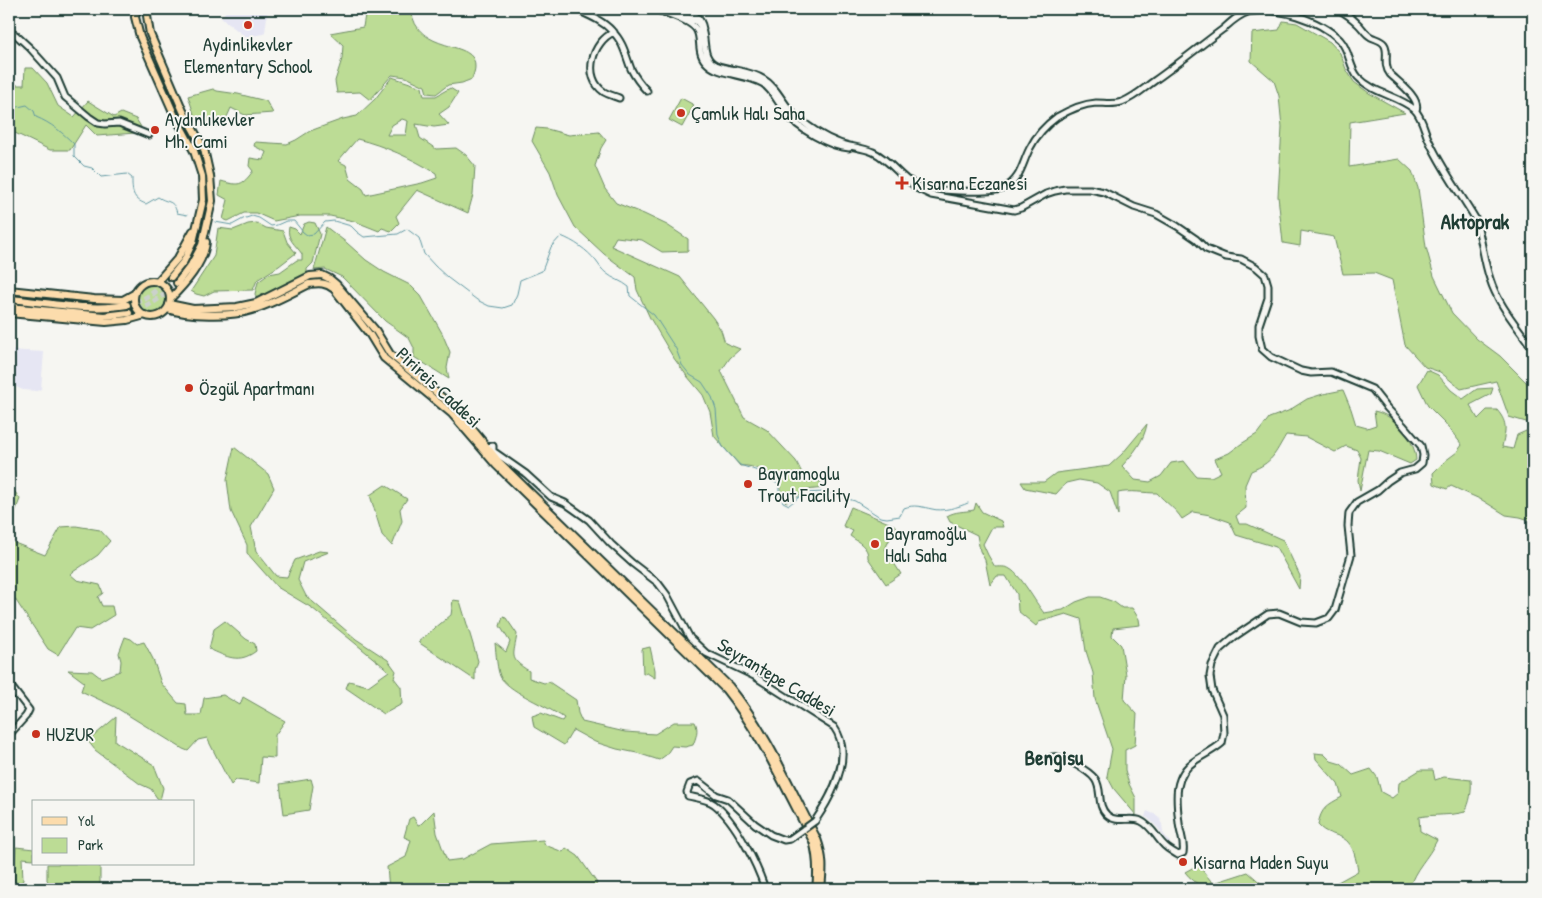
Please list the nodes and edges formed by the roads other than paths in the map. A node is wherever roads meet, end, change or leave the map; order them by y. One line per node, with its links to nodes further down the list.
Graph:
1 (135, 9): 19 (main road)
2 (575, 9): 9 (street)
3 (654, 9): 11 (street)
4 (665, 9): 10 (street)
5 (681, 9): 10 (street)
6 (1338, 9): 15 (street)
7 (149, 11): 20 (main road)
8 (9, 32): 16 (street)
9 (614, 32): 13 (street); 14 (street)
10 (702, 34): 12 (street)
11 (699, 49): 12 (street); 17 (street)
12 (708, 58): 17 (street)
13 (647, 92)
14 (619, 98)
15 (1416, 110): 18 (street); 33 (street)
16 (149, 135)
17 (854, 147): 18 (street)
18 (910, 181): 39 (street)
19 (199, 219): 21 (main road); 22 (main road)
20 (208, 223): 23 (main road); 27 (main road)
21 (171, 277)
22 (160, 279): 25 (main road); 27 (main road)
23 (177, 283)
24 (9, 290): 25 (main road)
25 (134, 294): 32 (main road)
26 (9, 298): 28 (main road)
27 (170, 302): 32 (main road); 34 (main road, Pirireis Caddesi)
28 (127, 305)
29 (9, 307): 31 (main road)
30 (9, 313): 32 (main road)
31 (129, 313)
32 (144, 316)
33 (1533, 348)
34 (487, 447): 42 (street, Seyrantepe Caddesi, bridge); 43 (main road); 44 (main road)
35 (9, 686): 37 (street)
36 (9, 691): 37 (street)
37 (19, 696): 38 (street)
38 (9, 735)
39 (1052, 757)
40 (9, 879): 41 (street)
41 (14, 889)
42 (765, 889)
43 (816, 889)
44 (821, 889)

